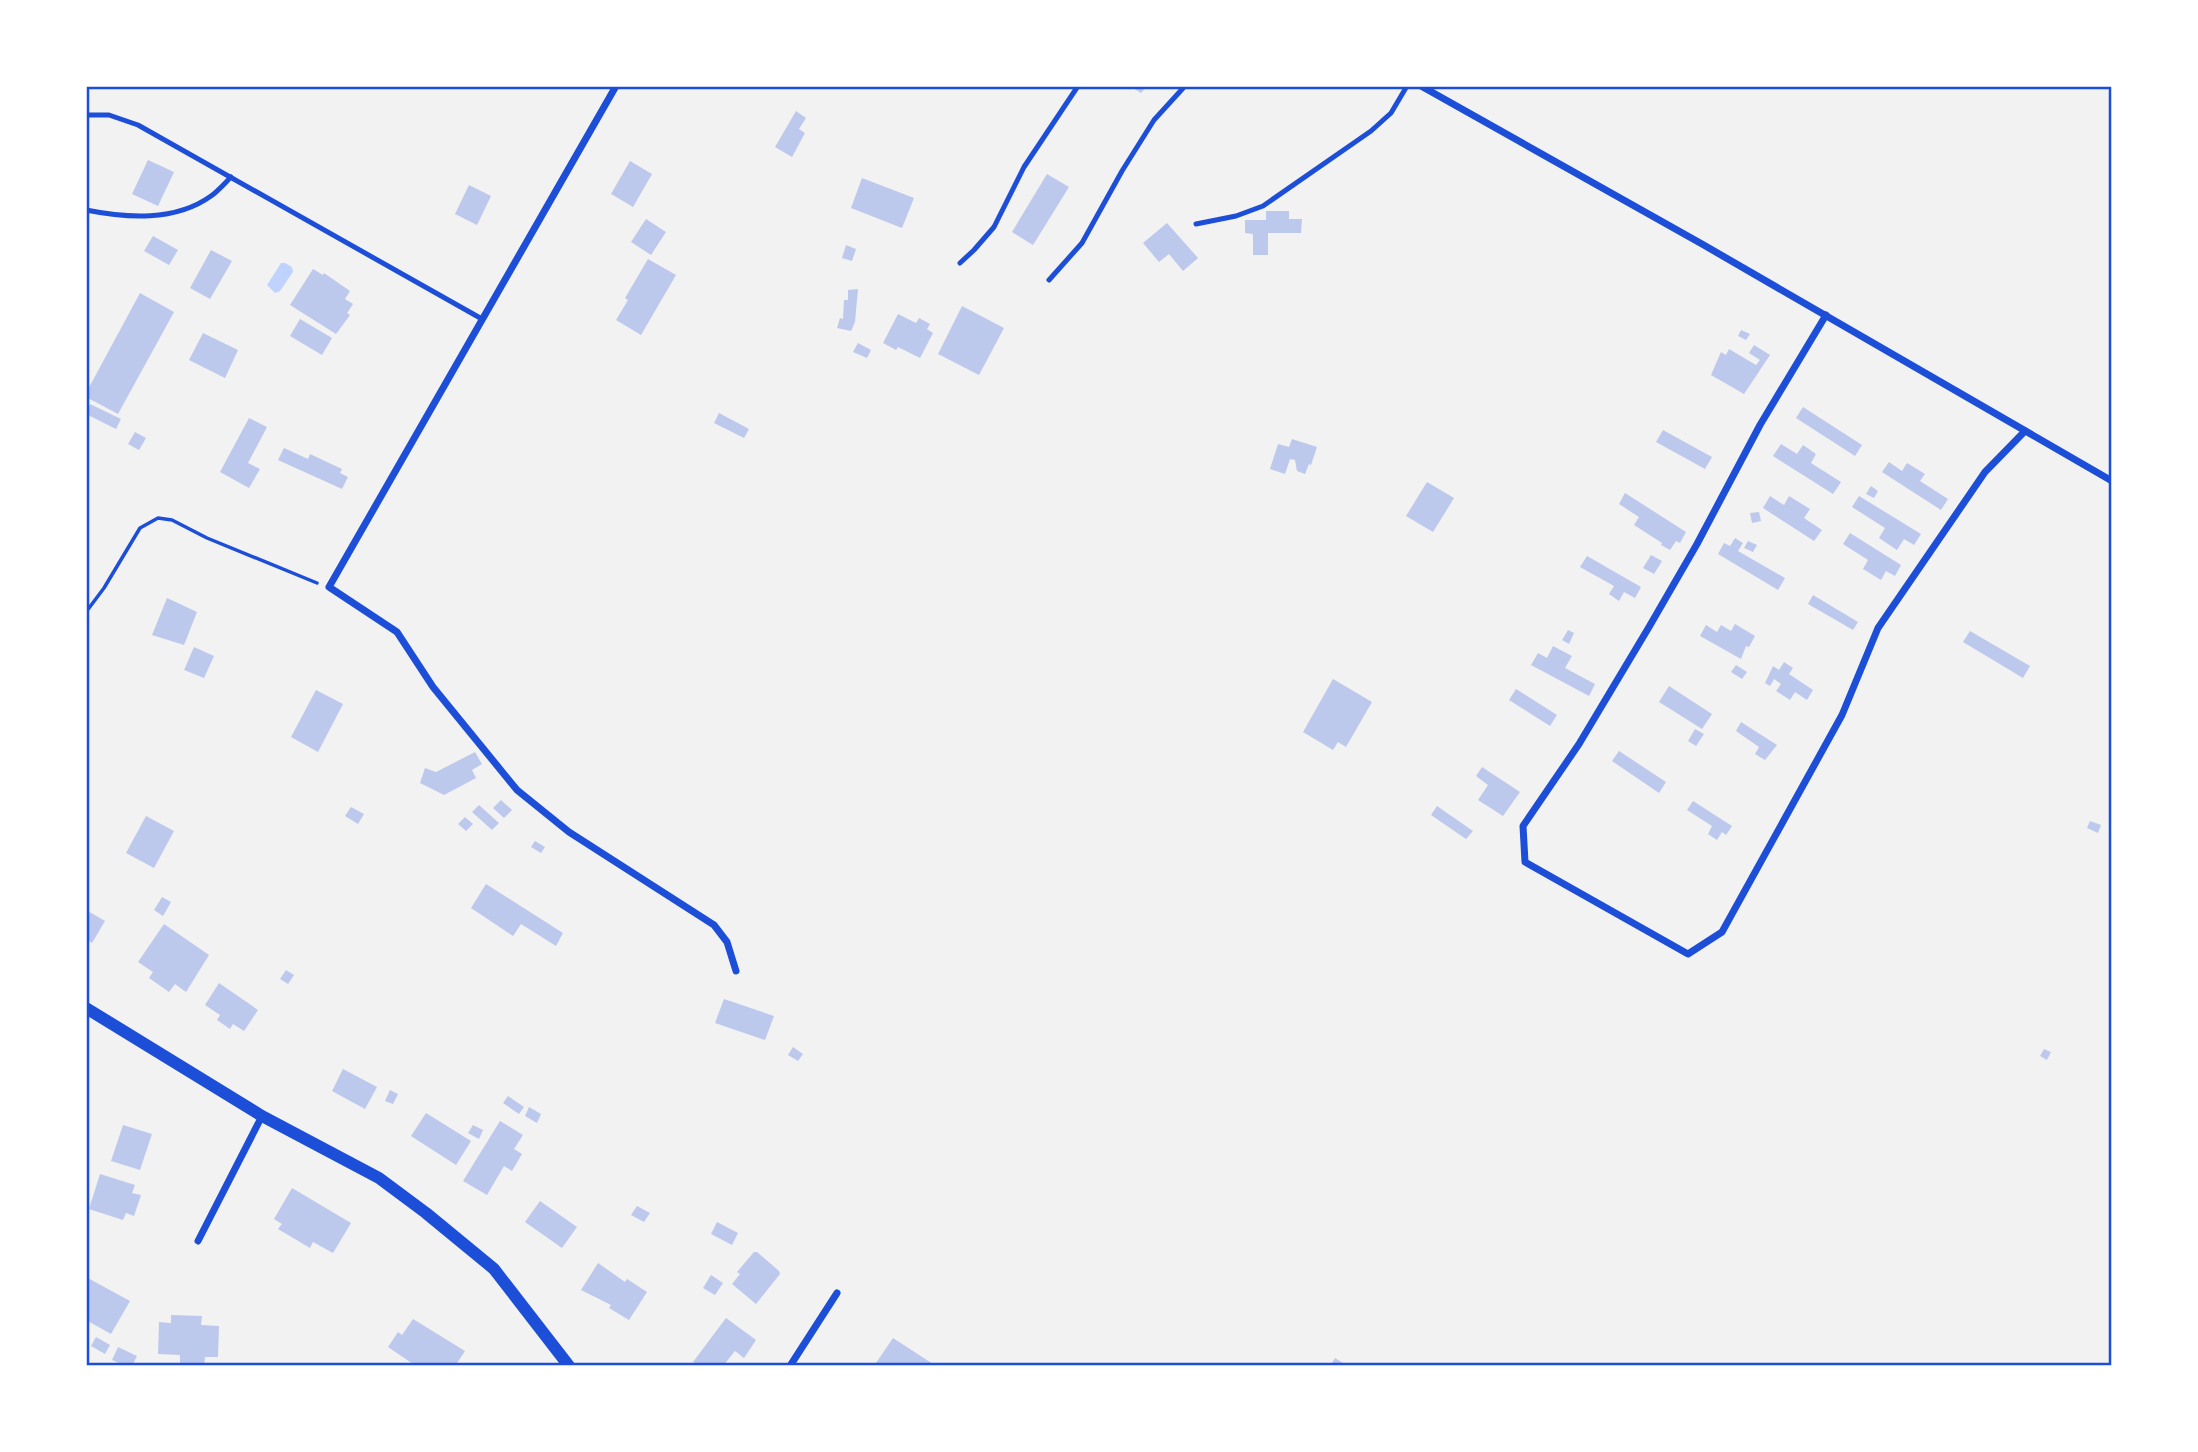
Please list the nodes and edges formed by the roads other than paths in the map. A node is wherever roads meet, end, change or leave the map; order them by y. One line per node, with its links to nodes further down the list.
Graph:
1 (615, 86): 13 (street)
2 (1078, 86): 10 (lane)
3 (1185, 86): 11 (lane)
4 (1407, 86): 9 (lane)
5 (1421, 86): 12 (street)
6 (86, 115): 7 (lane)
7 (231, 177): 8 (lane); 13 (lane)
8 (86, 211)
9 (1196, 224)
10 (960, 263)
11 (1049, 280)
12 (1826, 315): 14 (street); 14 (street)
13 (482, 319): 16 (street)
14 (2025, 430): 15 (street)
15 (2112, 481)
16 (736, 971)
17 (86, 1008): 18 (street)
18 (262, 1116): 19 (street); 21 (street)
19 (198, 1241)
20 (837, 1293): 22 (street)
21 (569, 1366)
22 (790, 1366)

